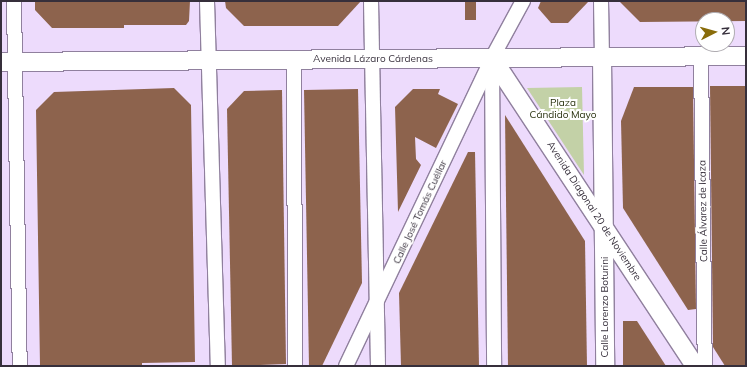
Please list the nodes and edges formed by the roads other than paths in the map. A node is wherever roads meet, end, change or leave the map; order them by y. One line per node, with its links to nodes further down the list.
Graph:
1 (14, 1): 13 (street)
2 (207, 1): 12 (street)
3 (371, 1): 11 (street)
4 (523, 1): 9 (street, Calle José Tomás Cuéllar)
5 (601, 1): 8 (street)
6 (700, 56): 7 (main road, Avenida Lázaro Cárdenas); 8 (main road, Avenida Lázaro Cárdenas); 24 (street, Calle Álvarez de Icaza)
7 (746, 56)
8 (602, 57): 9 (main road, Avenida Lázaro Cárdenas); 14 (main road, Calle Lorenzo Boturini)
9 (492, 58): 11 (main road, Avenida Lázaro Cárdenas); 14 (main road, Avenida Diagonal 20 de Noviembre); 15 (street, Calle José Tomás Cuéllar); 21 (street)
10 (294, 59): 11 (main road, Avenida Lázaro Cárdenas); 12 (main road, Avenida Lázaro Cárdenas); 18 (street)
11 (371, 59): 15 (street)
12 (209, 60): 13 (main road, Avenida Lázaro Cárdenas); 17 (street)
13 (8, 62): 16 (street)
14 (604, 225): 22 (main road, Calle Lorenzo Boturini); 23 (main road, Avenida Diagonal 20 de Noviembre)
15 (375, 309): 19 (street, Calle José Tomás Cuéllar); 20 (street)
16 (20, 366)
17 (218, 366)
18 (295, 366)
19 (346, 366)
20 (378, 366)
21 (494, 366)
22 (605, 366)
23 (695, 366)
24 (705, 366)

